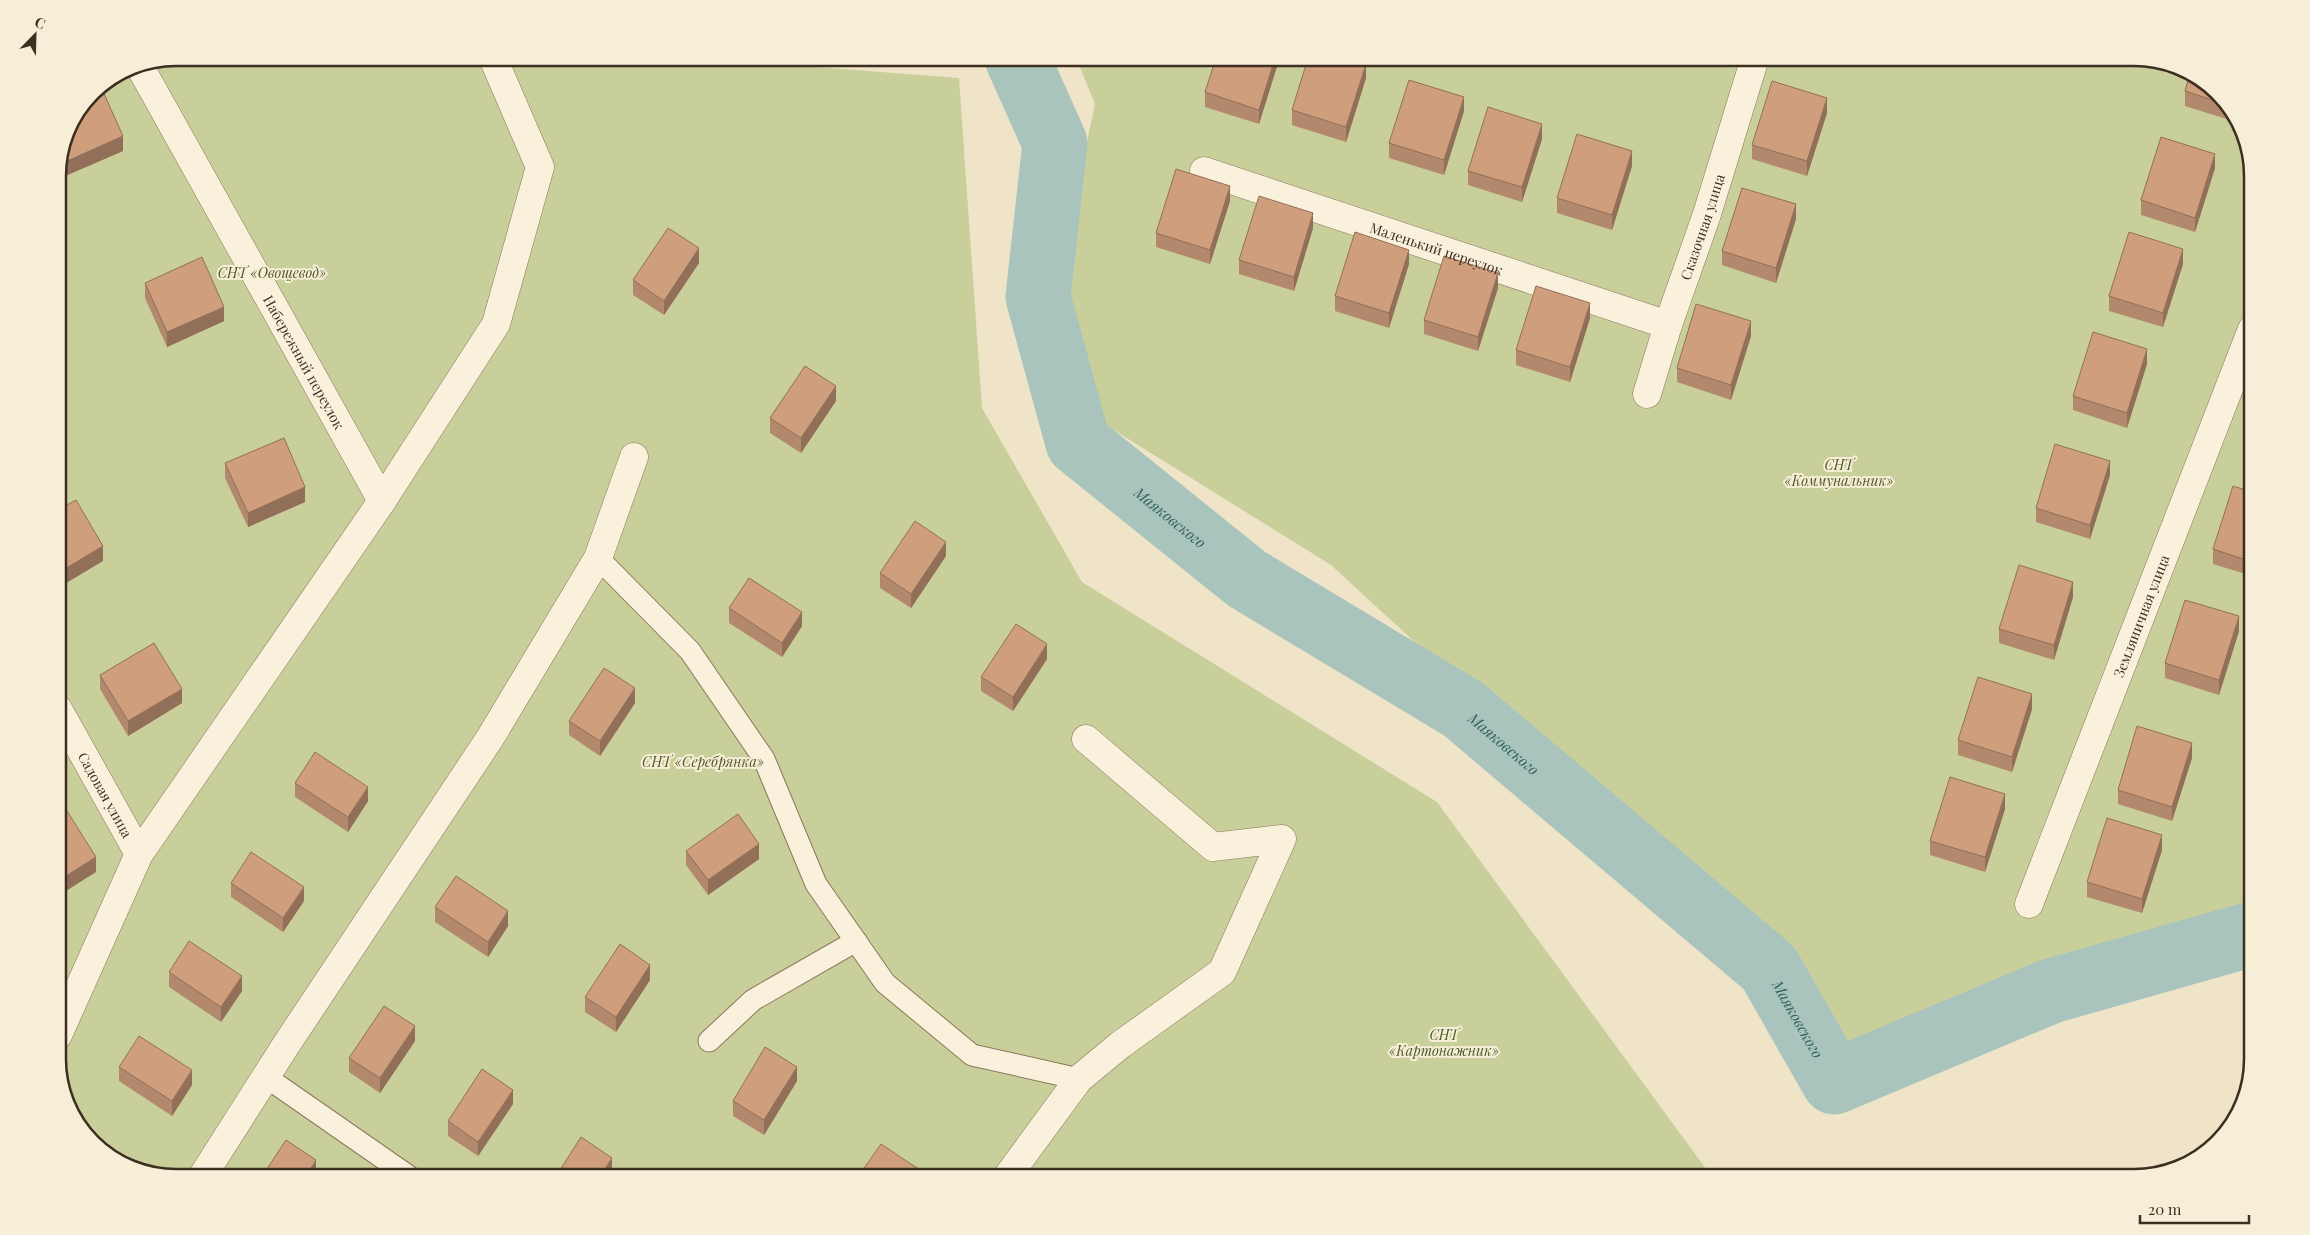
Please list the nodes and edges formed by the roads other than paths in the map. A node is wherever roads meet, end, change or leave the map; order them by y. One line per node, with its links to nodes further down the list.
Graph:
1 (496, 66): 9 (street)
2 (1752, 66): 5 (street, Сказочная улица)
3 (143, 72): 9 (street, Набережный переулок)
4 (1204, 171): 5 (street, Маленький переулок)
5 (1668, 325): 7 (street, Сказочная улица)
6 (2244, 350): 14 (street, Земляничная улица)
7 (1647, 394)
8 (634, 457): 10 (street)
9 (382, 501): 13 (street)
10 (598, 558): 15 (lane); 18 (street)
11 (66, 723): 13 (street, Садовая улица)
12 (1086, 739): 19 (street)
13 (139, 854): 16 (street)
14 (2029, 904)
15 (856, 941): 17 (lane); 19 (lane)
16 (66, 1017)
17 (709, 1041)
18 (266, 1077): 20 (street); 21 (lane)
19 (1080, 1079): 22 (street)
20 (208, 1169)
21 (397, 1169)
22 (1014, 1169)

